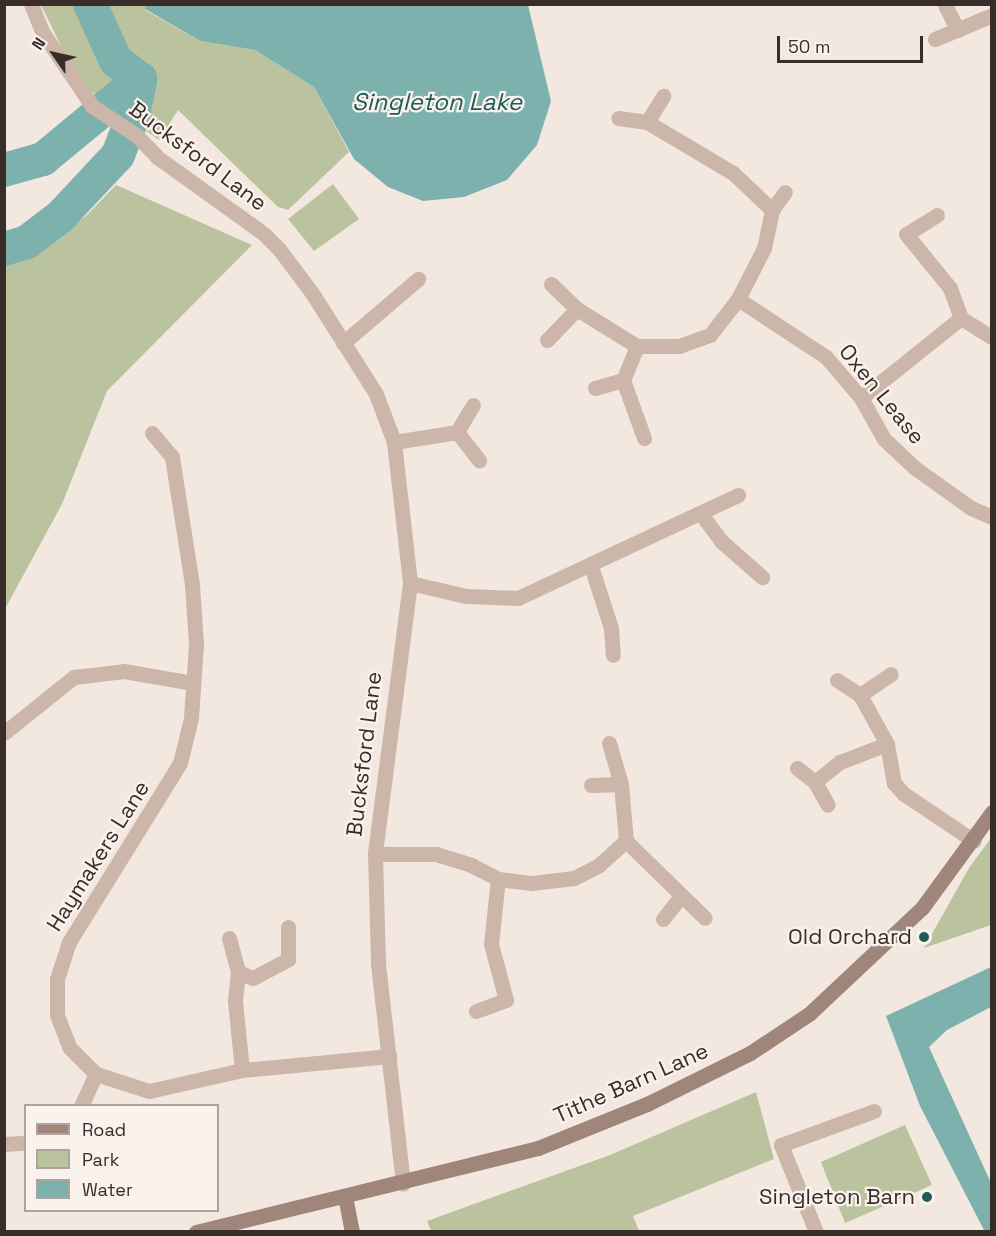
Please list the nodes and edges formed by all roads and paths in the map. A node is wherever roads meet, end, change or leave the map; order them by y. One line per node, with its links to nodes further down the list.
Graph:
1 (31, 4): 19 (street, Bucksford Lane)
2 (945, 5): 4 (street)
3 (992, 15): 4 (street)
4 (958, 30): 5 (street)
5 (935, 39)
6 (663, 96): 8 (street)
7 (618, 118): 8 (street)
8 (647, 122): 10 (street)
9 (785, 192): 10 (street)
10 (772, 210): 14 (street)
11 (937, 215): 16 (street)
12 (417, 279): 19 (street)
13 (551, 284): 15 (street)
14 (738, 299): 20 (street); 23 (street, Oxen Lease)
15 (577, 309): 18 (street); 20 (street)
16 (961, 318): 17 (street); 23 (street)
17 (992, 337)
18 (547, 340)
19 (343, 343): 28 (street, Bucksford Lane)
20 (637, 346): 21 (street)
21 (623, 380): 22 (street); 27 (street)
22 (595, 388)
23 (861, 398): 32 (street, Oxen Lease)
24 (473, 405): 25 (street)
25 (457, 432): 28 (street); 29 (street)
26 (152, 434): 39 (street, Haymakers Lane)
27 (644, 438)
28 (394, 441): 35 (street, Bucksford Lane)
29 (479, 459)
30 (738, 495): 31 (street)
31 (701, 514): 33 (street); 34 (street)
32 (992, 517)
33 (591, 566): 35 (street); 36 (street)
34 (762, 577)
35 (410, 583): 52 (street, Bucksford Lane)
36 (613, 655)
37 (891, 674): 40 (street)
38 (837, 680): 40 (street)
39 (192, 683): 41 (street); 63 (street, Haymakers Lane)
40 (860, 695): 43 (street)
41 (4, 733)
42 (609, 743): 46 (street)
43 (887, 744): 45 (street); 51 (street)
44 (797, 768): 45 (street)
45 (815, 782): 48 (street)
46 (621, 784): 47 (street); 50 (street)
47 (591, 785)
48 (828, 805)
49 (992, 812): 51 (street, Tithe Barn Lane)
50 (626, 841): 53 (street); 54 (street)
51 (974, 841): 68 (street, Tithe Barn Lane)
52 (375, 854): 53 (street); 61 (street, Bucksford Lane)
53 (498, 879): 60 (street)
54 (681, 896): 55 (street); 56 (street)
55 (705, 918)
56 (663, 919)
57 (288, 927): 59 (street)
58 (229, 938): 59 (street)
59 (238, 972): 62 (street)
60 (476, 1011)
61 (388, 1056): 62 (street, Haymakers Lane); 68 (street, Bucksford Lane)
62 (242, 1070): 63 (street, Haymakers Lane)
63 (96, 1074): 64 (street)
64 (82, 1104)
65 (874, 1112): 72 (street)
66 (24, 1143): 67 (street)
67 (4, 1144)
68 (403, 1184): 69 (street, Tithe Barn Lane)
69 (345, 1196): 70 (street, Tithe Barn Lane); 71 (street)
70 (196, 1232)
71 (352, 1232)
72 (816, 1232)

